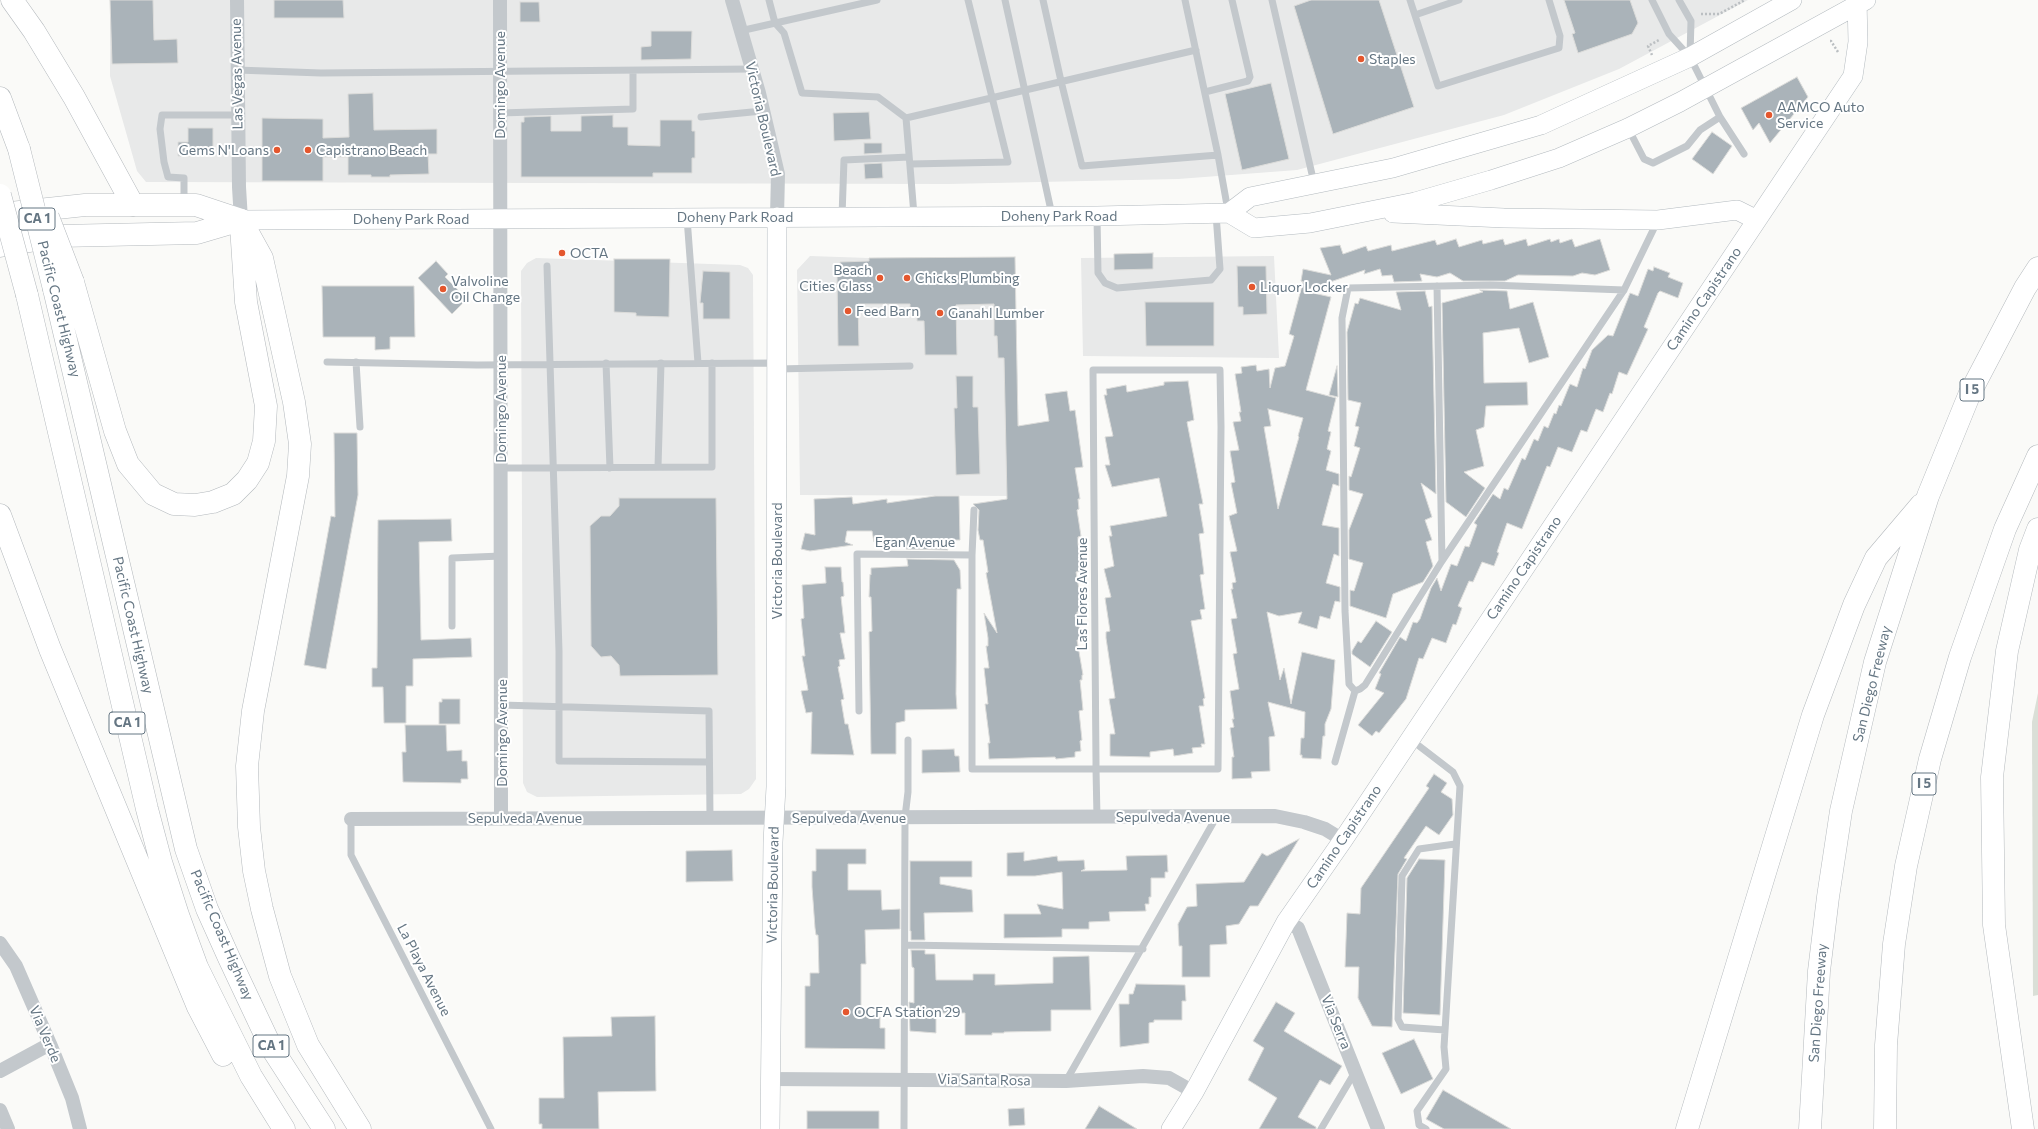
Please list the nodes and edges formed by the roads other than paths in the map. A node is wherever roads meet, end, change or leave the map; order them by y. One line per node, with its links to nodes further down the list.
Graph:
1 (12, 0): 48 (main road)
2 (236, 0): 26 (street, Las Vegas Avenue)
3 (500, 0): 28 (street, Domingo Avenue)
4 (732, 0): 22 (street, Victoria Boulevard)
5 (769, 0): 21 (lane)
6 (877, 0): 21 (lane)
7 (968, 0): 33 (lane)
8 (1005, 0): 30 (lane)
9 (1043, 0): 29 (lane)
10 (1185, 0): 23 (lane)
11 (1232, 0): 32 (lane)
12 (1272, 0): 45 (lane)
13 (1410, 0): 20 (lane)
14 (1459, 0): 20 (lane)
15 (1549, 0): 20 (lane)
16 (1652, 0): 24 (lane)
17 (1679, 0): 24 (lane)
18 (1792, 0): 24 (main road)
19 (1860, 2): 31 (main road, Camino Capistrano); 61 (main road, Camino Capistrano)
20 (1415, 15)
21 (775, 23): 22 (lane); 40 (lane)
22 (740, 31): 25 (street, Victoria Boulevard)
23 (1196, 50): 29 (lane); 32 (lane)
24 (1690, 57): 31 (lane); 45 (main road)
25 (752, 69): 27 (lane); 35 (street, Victoria Boulevard)
26 (237, 70): 28 (lane); 37 (street, Las Vegas Avenue)
27 (633, 71): 28 (lane); 36 (lane)
28 (500, 72): 36 (street, Domingo Avenue)
29 (1061, 81): 30 (lane); 43 (lane)
30 (1025, 89): 33 (lane); 52 (lane)
31 (1706, 89): 39 (lane); 41 (main road, Camino Capistrano)
32 (1205, 92): 43 (lane)
33 (992, 97): 40 (lane); 44 (lane)
34 (0, 98): 66 (main road, Pacific Coast Highway / CA 1, bridge)
35 (762, 111): 38 (lane); 54 (street, Victoria Boulevard)
36 (500, 112): 58 (street, Domingo Avenue)
37 (238, 114): 47 (lane); 59 (street, Las Vegas Avenue)
38 (701, 117)
39 (1720, 117): 41 (lane); 42 (lane)
40 (906, 118): 44 (lane)
41 (1628, 128): 49 (main road, Camino Capistrano)
42 (1744, 154)
43 (1218, 155): 51 (lane)
44 (909, 161): 55 (lane); 56 (lane)
45 (1314, 185): 51 (main road)
46 (0, 195): 68 (main road, Pacific Coast Highway / CA 1, bridge)
47 (184, 204): 48 (main road, Doheny Park Road); 59 (main road, Doheny Park Road)
48 (133, 205): 50 (main road, Doheny Park Road)
49 (1368, 212): 51 (main road); 60 (main road)
50 (0, 214)
51 (1222, 214): 53 (main road, Doheny Park Road); 53 (lane)
52 (1053, 216): 53 (main road, Doheny Park Road); 56 (main road, Doheny Park Road)
53 (1097, 216)
54 (778, 217): 55 (main road, Doheny Park Road); 57 (main road, Doheny Park Road); 78 (main road, Victoria Boulevard)
55 (842, 217): 56 (main road, Doheny Park Road)
56 (914, 217)
57 (687, 218): 58 (main road, Doheny Park Road); 74 (lane)
58 (501, 219): 59 (main road, Doheny Park Road); 76 (street, Domingo Avenue)
59 (241, 220): 63 (main road, Doheny Park Road); 66 (main road); 130 (main road)
60 (1658, 220): 61 (main road); 69 (lane)
61 (1757, 220): 98 (main road, Camino Capistrano)
62 (0, 228): 68 (main road, bridge)
63 (0, 246)
64 (546, 266): 77 (lane)
65 (2038, 268): 86 (main road, San Diego Freeway / I 5)
66 (64, 286): 129 (main road, Pacific Coast Highway / CA 1)
67 (1437, 286): 69 (lane); 92 (lane); 94 (lane)
68 (25, 289): 128 (main road, Pacific Coast Highway / CA 1)
69 (1624, 290): 92 (lane)
70 (327, 362): 71 (lane)
71 (356, 362): 76 (lane); 80 (lane)
72 (606, 363): 73 (lane); 77 (lane); 84 (lane)
73 (660, 363): 74 (lane); 85 (lane)
74 (698, 363): 75 (lane)
75 (712, 363): 78 (lane); 85 (lane)
76 (501, 364): 77 (lane); 82 (street, Domingo Avenue)
77 (550, 364): 83 (lane)
78 (778, 366): 79 (lane); 107 (main road, Victoria Boulevard)
79 (910, 366)
80 (360, 427)
81 (2038, 456): 140 (main road, I 5)
82 (501, 468): 83 (lane); 91 (street, Domingo Avenue)
83 (554, 468): 84 (lane); 96 (lane)
84 (610, 468): 85 (lane)
85 (658, 468)
86 (1928, 496): 138 (main road); 139 (main road, San Diego Freeway / I 5)
87 (974, 510): 90 (lane)
88 (0, 514): 127 (main road)
89 (2038, 529): 141 (main road)
90 (972, 555): 97 (lane, Egan Avenue); 102 (lane)
91 (501, 556): 93 (lane); 95 (street, Domingo Avenue)
92 (1442, 561): 94 (lane)
93 (452, 626)
94 (1355, 691): 101 (lane)
95 (501, 705): 96 (lane); 109 (street, Domingo Avenue)
96 (559, 707): 100 (lane); 100 (lane)
97 (859, 711)
98 (1410, 739): 110 (main road, Camino Capistrano); 111 (lane)
99 (908, 740): 104 (lane)
100 (708, 762): 106 (lane)
101 (1335, 762)
102 (1096, 769): 102 (lane, Las Flores Avenue); 105 (lane, Las Flores Avenue)
103 (1217, 816): 105 (street, Sepulveda Avenue); 110 (street, Sepulveda Avenue); 115 (lane)
104 (905, 817): 105 (street, Sepulveda Avenue); 107 (street, Sepulveda Avenue); 114 (lane)
105 (1097, 817)
106 (710, 818): 107 (street, Sepulveda Avenue); 109 (street, Sepulveda Avenue)
107 (774, 818): 120 (main road, Victoria Boulevard)
108 (351, 819): 109 (street, Sepulveda Avenue); 131 (lane, La Playa Avenue)
109 (502, 819)
110 (1342, 840): 112 (main road, Camino Capistrano)
111 (1455, 844): 116 (lane); 116 (lane)
112 (1286, 922): 118 (street, Via Serra); 123 (main road, Camino Capistrano)
113 (0, 943): 117 (street, Via Verde)
114 (905, 945): 115 (lane); 121 (lane)
115 (1143, 949): 122 (lane)
116 (1445, 1030): 137 (lane)
117 (50, 1044): 119 (street); 126 (street, Via Verde)
118 (1356, 1070): 135 (lane); 136 (street, Via Serra)
119 (0, 1071)
120 (770, 1079): 121 (street, Via Santa Rosa); 132 (main road, Victoria Boulevard)
121 (905, 1079): 122 (street, Via Santa Rosa); 133 (lane)
122 (1066, 1081): 123 (street, Via Santa Rosa)
123 (1194, 1092): 134 (main road, Camino Capistrano)
124 (0, 1110): 125 (street)
125 (8, 1129)
126 (80, 1129)
127 (272, 1129)
128 (284, 1129)
129 (324, 1129)
130 (360, 1129)
131 (491, 1129)
132 (770, 1129)
133 (904, 1129)
134 (1171, 1129)
135 (1321, 1129)
136 (1378, 1129)
137 (1426, 1129)
138 (1687, 1129)
139 (1810, 1129)
140 (1885, 1129)
141 (2023, 1129)

